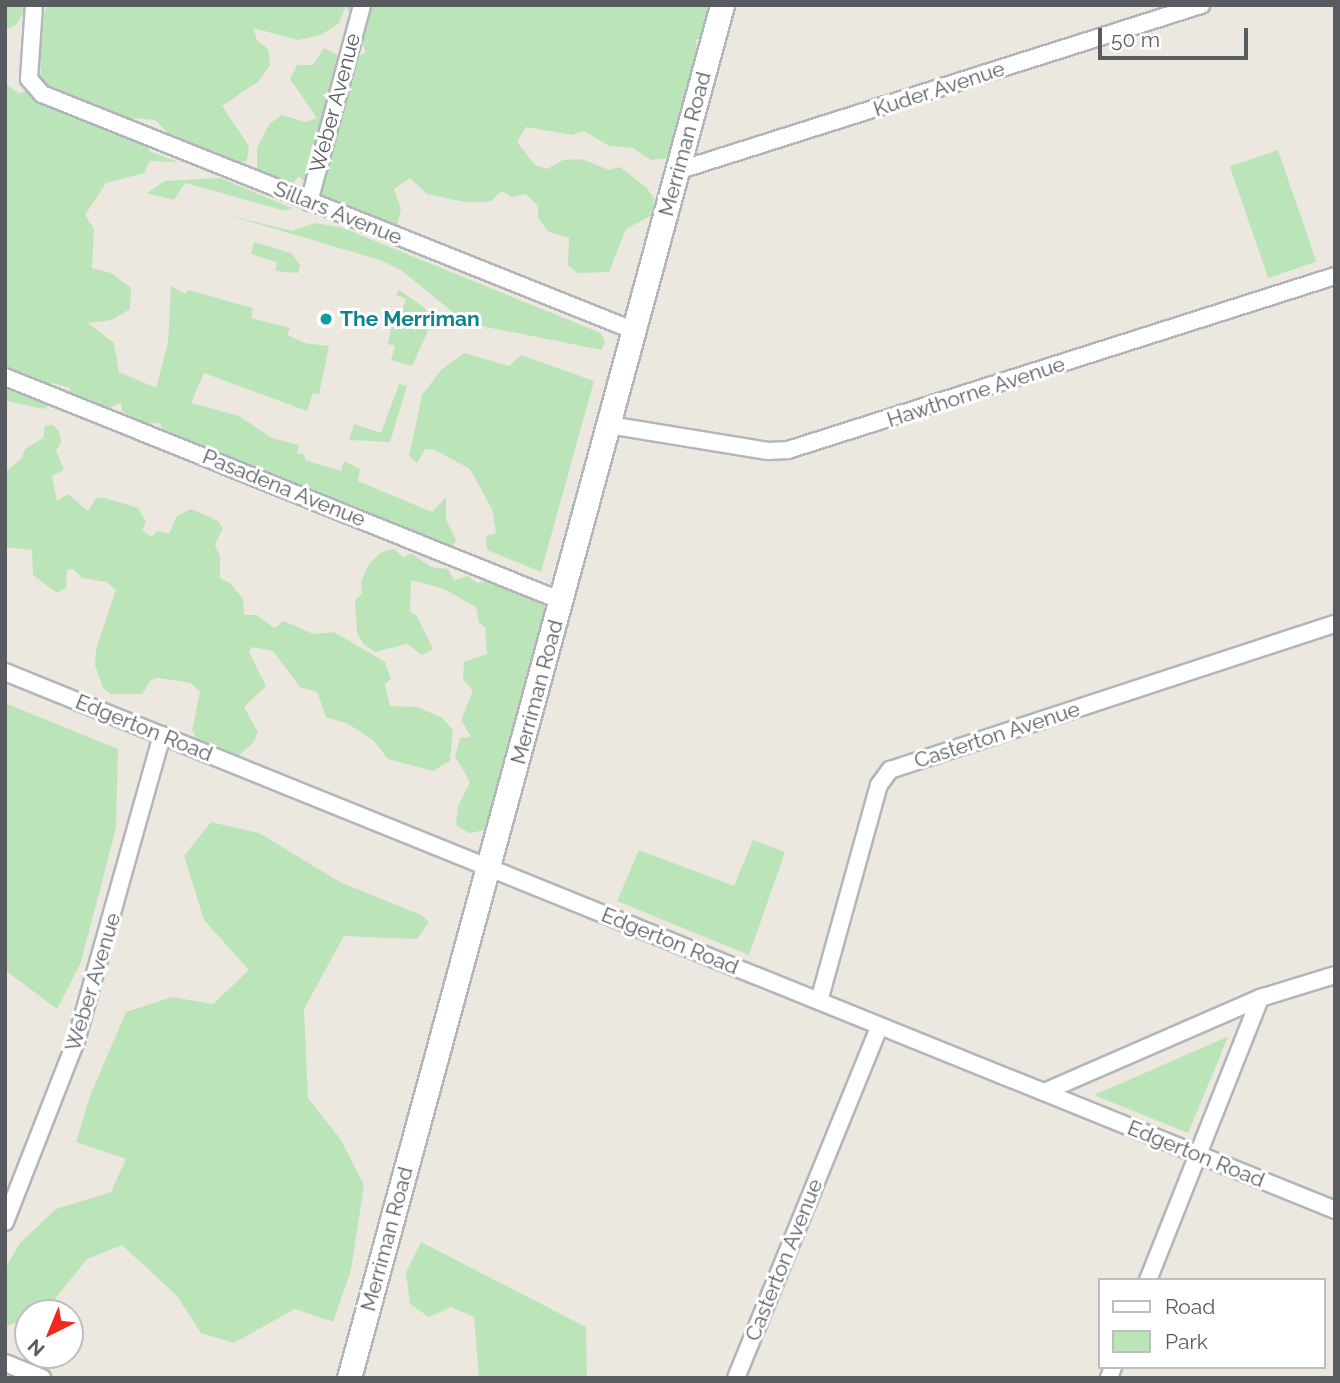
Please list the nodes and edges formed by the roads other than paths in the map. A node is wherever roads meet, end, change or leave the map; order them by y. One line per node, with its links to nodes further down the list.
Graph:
1 (34, 5): 6 (street, Sillars Avenue)
2 (362, 5): 6 (street, Weber Avenue)
3 (722, 5): 5 (main road, Merriman Road)
4 (1201, 5): 5 (street, Kuder Avenue)
5 (677, 171): 8 (main road, Merriman Road)
6 (309, 202): 8 (street, Sillars Avenue)
7 (1335, 276): 10 (street, Hawthorne Avenue)
8 (635, 331): 10 (main road, Merriman Road)
9 (5, 377): 11 (street, Pasadena Avenue)
10 (609, 425): 11 (main road, Merriman Road)
11 (562, 601): 15 (main road, Merriman Road)
12 (1335, 624): 18 (street, Casterton Avenue)
13 (5, 672): 14 (street, Edgerton Road)
14 (162, 735): 15 (street, Edgerton Road); 23 (street, Weber Avenue)
15 (489, 867): 18 (street, Edgerton Road); 27 (main road, Merriman Road)
16 (1335, 975): 17 (street)
17 (1260, 998): 20 (street); 21 (street)
18 (819, 1001): 19 (street, Edgerton Road)
19 (880, 1026): 20 (street, Edgerton Road); 28 (street, Casterton Avenue)
20 (1044, 1092): 21 (street, Edgerton Road)
21 (1198, 1155): 22 (street, Edgerton Road); 24 (street)
22 (1335, 1210)
23 (5, 1222)
24 (1149, 1278)
25 (5, 1363): 26 (street)
26 (41, 1378)
27 (349, 1378)
28 (737, 1378)

